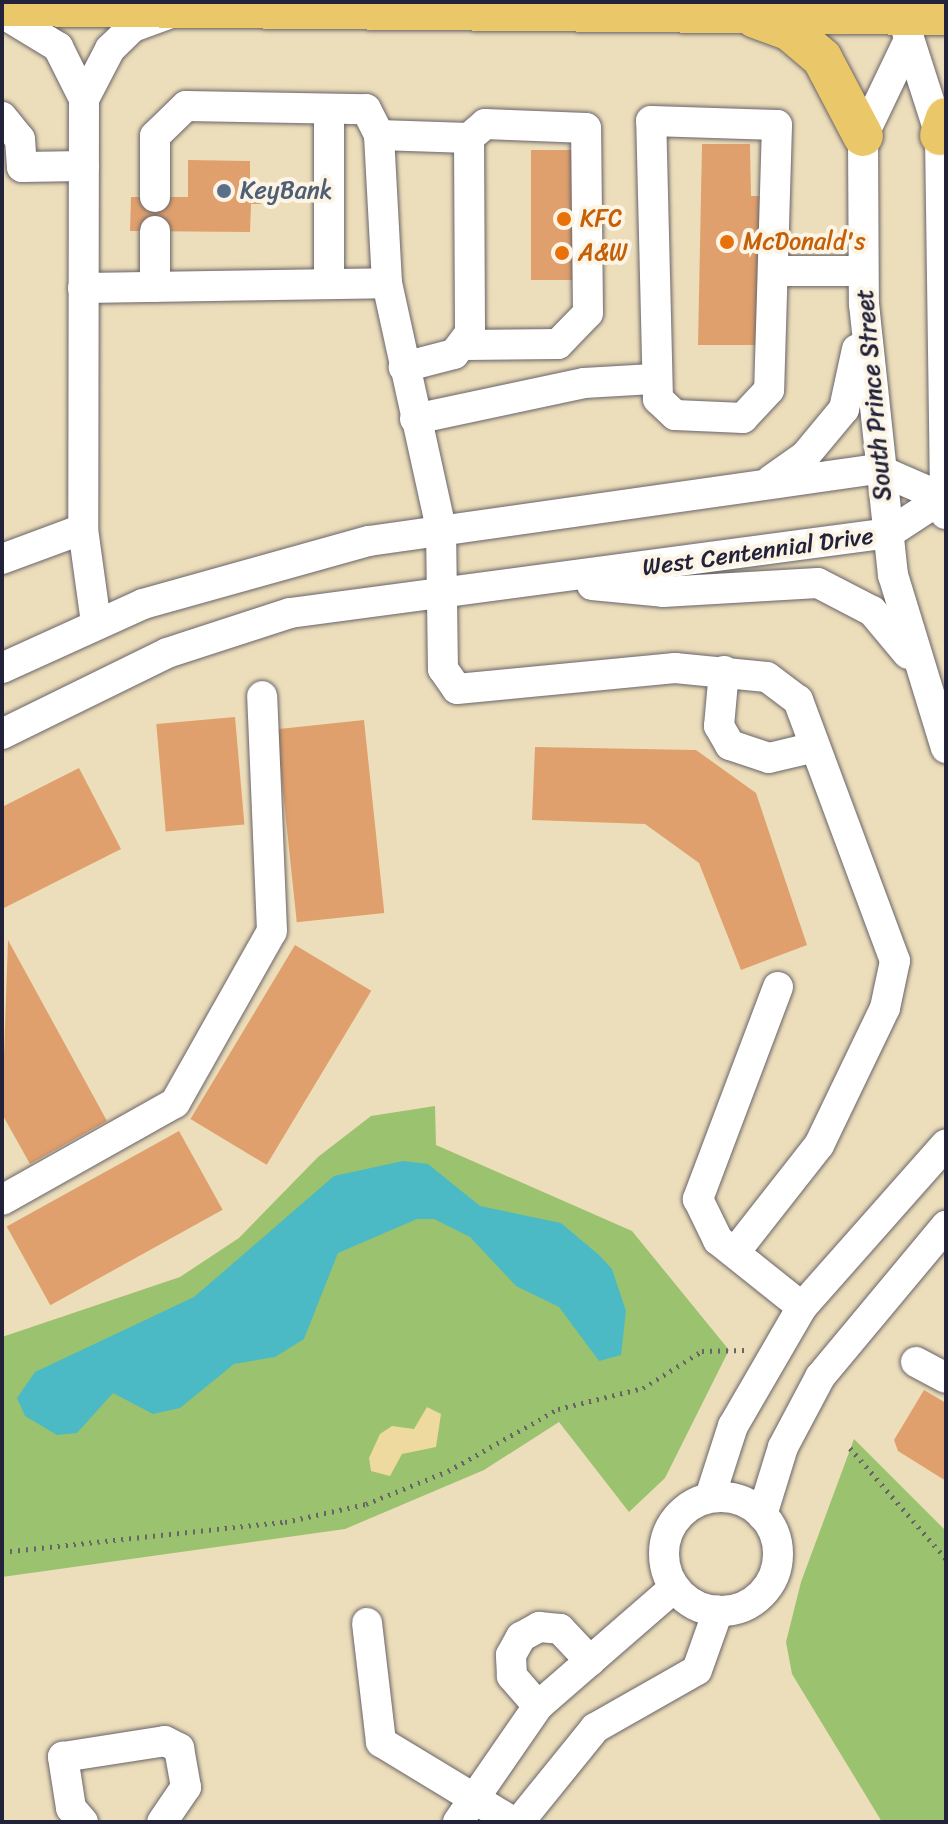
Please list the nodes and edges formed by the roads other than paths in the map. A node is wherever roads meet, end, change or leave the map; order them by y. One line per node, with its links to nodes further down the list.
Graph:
1 (52, 4): 2 (main road); 3 (main road)
2 (2, 6)
3 (187, 7): 5 (main road); 7 (street)
4 (2, 13): 7 (street)
5 (731, 13): 6 (main road); 12 (main road)
6 (917, 19): 10 (street); 12 (street, South Prince Street)
7 (84, 99): 14 (street)
8 (329, 109): 11 (street); 15 (street); 20 (street)
9 (2, 117): 14 (street)
10 (943, 127): 30 (street)
11 (379, 135): 13 (street); 19 (street)
12 (863, 136): 18 (street, South Prince Street)
13 (469, 138): 24 (street); 24 (street)
14 (84, 166): 22 (street)
15 (155, 197)
16 (155, 231): 21 (street)
17 (775, 271): 18 (street); 26 (street); 26 (street)
18 (863, 271): 23 (street, South Prince Street)
19 (387, 283): 20 (street); 25 (street)
20 (329, 284): 21 (street)
21 (155, 287): 22 (street)
22 (83, 288): 32 (street)
23 (864, 304): 28 (street, South Prince Street); 29 (street)
24 (465, 345): 25 (street)
25 (404, 367): 27 (street)
26 (653, 379): 27 (street)
27 (415, 419): 31 (street)
28 (877, 469): 29 (street); 30 (street); 33 (street, South Prince Street)
29 (769, 481): 31 (street)
30 (944, 505): 33 (street, West Centennial Drive)
31 (441, 528): 36 (street); 37 (street)
32 (83, 529): 34 (street); 37 (street)
33 (889, 533): 35 (street, West Centennial Drive); 38 (street, South Prince Street)
34 (2, 559)
35 (557, 580): 36 (street, West Centennial Drive); 38 (street)
36 (441, 594): 40 (street); 42 (street, West Centennial Drive)
37 (96, 623): 39 (street)
38 (916, 665): 44 (street, South Prince Street)
39 (2, 668)
40 (724, 671): 43 (street); 43 (street)
41 (262, 696): 47 (street)
42 (2, 734)
43 (815, 747): 49 (street)
44 (946, 748)
45 (778, 987): 49 (street)
46 (946, 1144): 50 (street)
47 (2, 1200)
48 (946, 1226): 54 (street)
49 (735, 1252): 50 (street)
50 (802, 1307): 53 (street)
51 (916, 1362): 52 (street)
52 (946, 1378)
53 (710, 1497): 54 (street); 55 (street)
54 (762, 1515): 56 (street)
55 (675, 1587): 56 (street); 58 (street)
56 (718, 1611): 64 (street)
57 (367, 1623): 60 (street)
58 (590, 1661): 59 (street); 59 (street)
59 (538, 1706): 60 (street)
60 (464, 1810): 63 (street)
61 (83, 1822): 62 (street)
62 (162, 1822)
63 (513, 1822)
64 (519, 1822)

